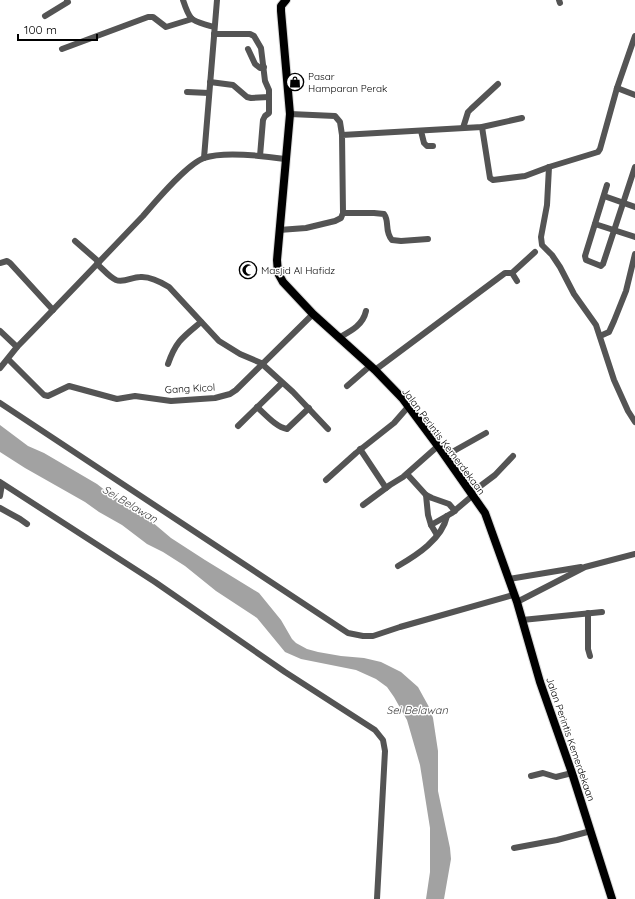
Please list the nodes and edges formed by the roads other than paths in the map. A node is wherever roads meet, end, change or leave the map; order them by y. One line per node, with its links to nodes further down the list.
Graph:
1 (67, 0): 5 (street)
2 (183, 0): 6 (street)
3 (217, 0): 7 (street)
4 (281, 2): 20 (main road, Jalan Perintis Kemerdekaan)
5 (45, 16)
6 (192, 20): 7 (street); 11 (street)
7 (214, 27): 8 (street)
8 (214, 34): 12 (street); 13 (street)
9 (635, 36): 15 (street)
10 (248, 48): 12 (street)
11 (62, 49)
12 (264, 67): 19 (street)
13 (210, 82): 17 (street); 19 (street)
14 (498, 84): 23 (street)
15 (617, 88): 18 (street); 30 (street)
16 (187, 92): 17 (street)
17 (209, 92): 28 (street)
18 (635, 94)
19 (269, 97): 27 (street)
20 (290, 114): 25 (street); 29 (main road, Jalan Perintis Kemerdekaan)
21 (522, 118): 22 (street)
22 (481, 127): 23 (street); 30 (street)
23 (464, 128): 24 (street)
24 (421, 131): 25 (street); 26 (street)
25 (342, 135): 36 (street)
26 (433, 146)
27 (260, 156): 28 (street); 29 (street)
28 (204, 158): 46 (street)
29 (285, 159): 38 (main road, Jalan Perintis Kemerdekaan)
30 (549, 166): 55 (street)
31 (635, 167): 34 (street)
32 (607, 185): 33 (street)
33 (604, 196): 34 (street); 37 (street)
34 (624, 202): 35 (street); 39 (street)
35 (635, 207)
36 (343, 213): 38 (street); 41 (street)
37 (595, 224): 39 (street); 39 (street)
38 (279, 230): 52 (main road, Jalan Perintis Kemerdekaan)
39 (614, 230): 40 (street)
40 (635, 237)
41 (428, 239)
42 (75, 241): 46 (street)
43 (535, 252): 48 (street)
44 (635, 254): 47 (street)
45 (0, 263): 50 (street)
46 (98, 263): 50 (street); 53 (street)
47 (633, 265): 55 (street)
48 (512, 273): 49 (street); 62 (street)
49 (517, 281)
50 (53, 310): 57 (street)
51 (366, 311): 56 (street)
52 (312, 314): 56 (main road, Jalan Perintis Kemerdekaan); 59 (street, Gang Kicol)
53 (201, 322): 59 (street); 60 (street)
54 (0, 331): 57 (street)
55 (600, 336): 69 (street)
56 (340, 337): 62 (main road, Jalan Perintis Kemerdekaan)
57 (17, 347): 58 (street)
58 (8, 359): 59 (street, Gang Kicol); 61 (street)
59 (261, 363): 63 (street)
60 (168, 364)
61 (0, 368)
62 (372, 368): 64 (street); 68 (main road, Jalan Perintis Kemerdekaan)
63 (282, 383): 66 (street); 67 (street)
64 (346, 386)
65 (0, 403): 95 (street)
66 (257, 407): 67 (street); 70 (street)
67 (309, 408): 71 (street)
68 (408, 408): 73 (main road, Jalan Perintis Kemerdekaan); 74 (street)
69 (635, 422)
70 (238, 426)
71 (328, 429)
72 (486, 432): 75 (street)
73 (438, 446): 75 (main road, Jalan Perintis Kemerdekaan); 77 (street)
74 (360, 449): 78 (street); 80 (street)
75 (445, 456): 81 (main road, Jalan Perintis Kemerdekaan)
76 (513, 456): 81 (street)
77 (407, 474): 80 (street); 82 (street)
78 (326, 480)
79 (1, 483): 83 (street); 104 (street)
80 (386, 488): 84 (street)
81 (472, 494): 86 (street); 94 (main road, Jalan Perintis Kemerdekaan)
82 (426, 495): 86 (street); 89 (street)
83 (0, 496)
84 (363, 505)
85 (0, 508): 88 (street)
86 (455, 511): 87 (street)
87 (447, 516): 89 (street); 90 (street)
88 (27, 524)
89 (431, 525): 90 (street)
90 (437, 535): 92 (street)
91 (635, 554): 93 (street)
92 (398, 566)
93 (585, 567): 94 (street); 95 (street)
94 (509, 579): 95 (main road, Jalan Perintis Kemerdekaan)
95 (515, 599): 98 (main road, Jalan Perintis Kemerdekaan)
96 (602, 612): 97 (street)
97 (588, 614): 98 (street); 99 (street)
98 (522, 620): 100 (main road, Jalan Perintis Kemerdekaan)
99 (590, 656)
100 (572, 772): 101 (street); 102 (main road, Jalan Perintis Kemerdekaan)
101 (531, 776)
102 (591, 831): 103 (street); 105 (main road, Jalan Perintis Kemerdekaan)
103 (514, 848)
104 (377, 899)
105 (612, 899)

